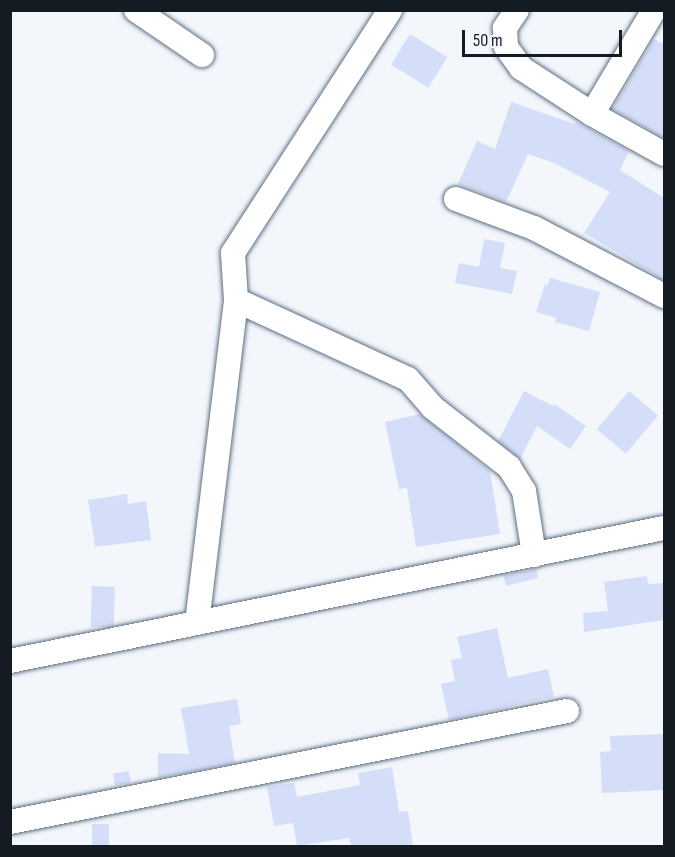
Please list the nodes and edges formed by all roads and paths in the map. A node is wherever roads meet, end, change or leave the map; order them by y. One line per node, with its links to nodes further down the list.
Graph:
1 (136, 10): 5 (street)
2 (390, 10): 10 (street)
3 (517, 10): 6 (street)
4 (654, 10): 6 (street)
5 (202, 55)
6 (592, 114): 7 (street)
7 (664, 154)
8 (456, 199): 9 (street)
9 (664, 296)
10 (236, 300): 12 (street); 13 (street)
11 (664, 528): 12 (street)
12 (534, 555): 13 (street)
13 (197, 623): 14 (street)
14 (10, 661)
15 (567, 711): 16 (street)
16 (10, 822)

